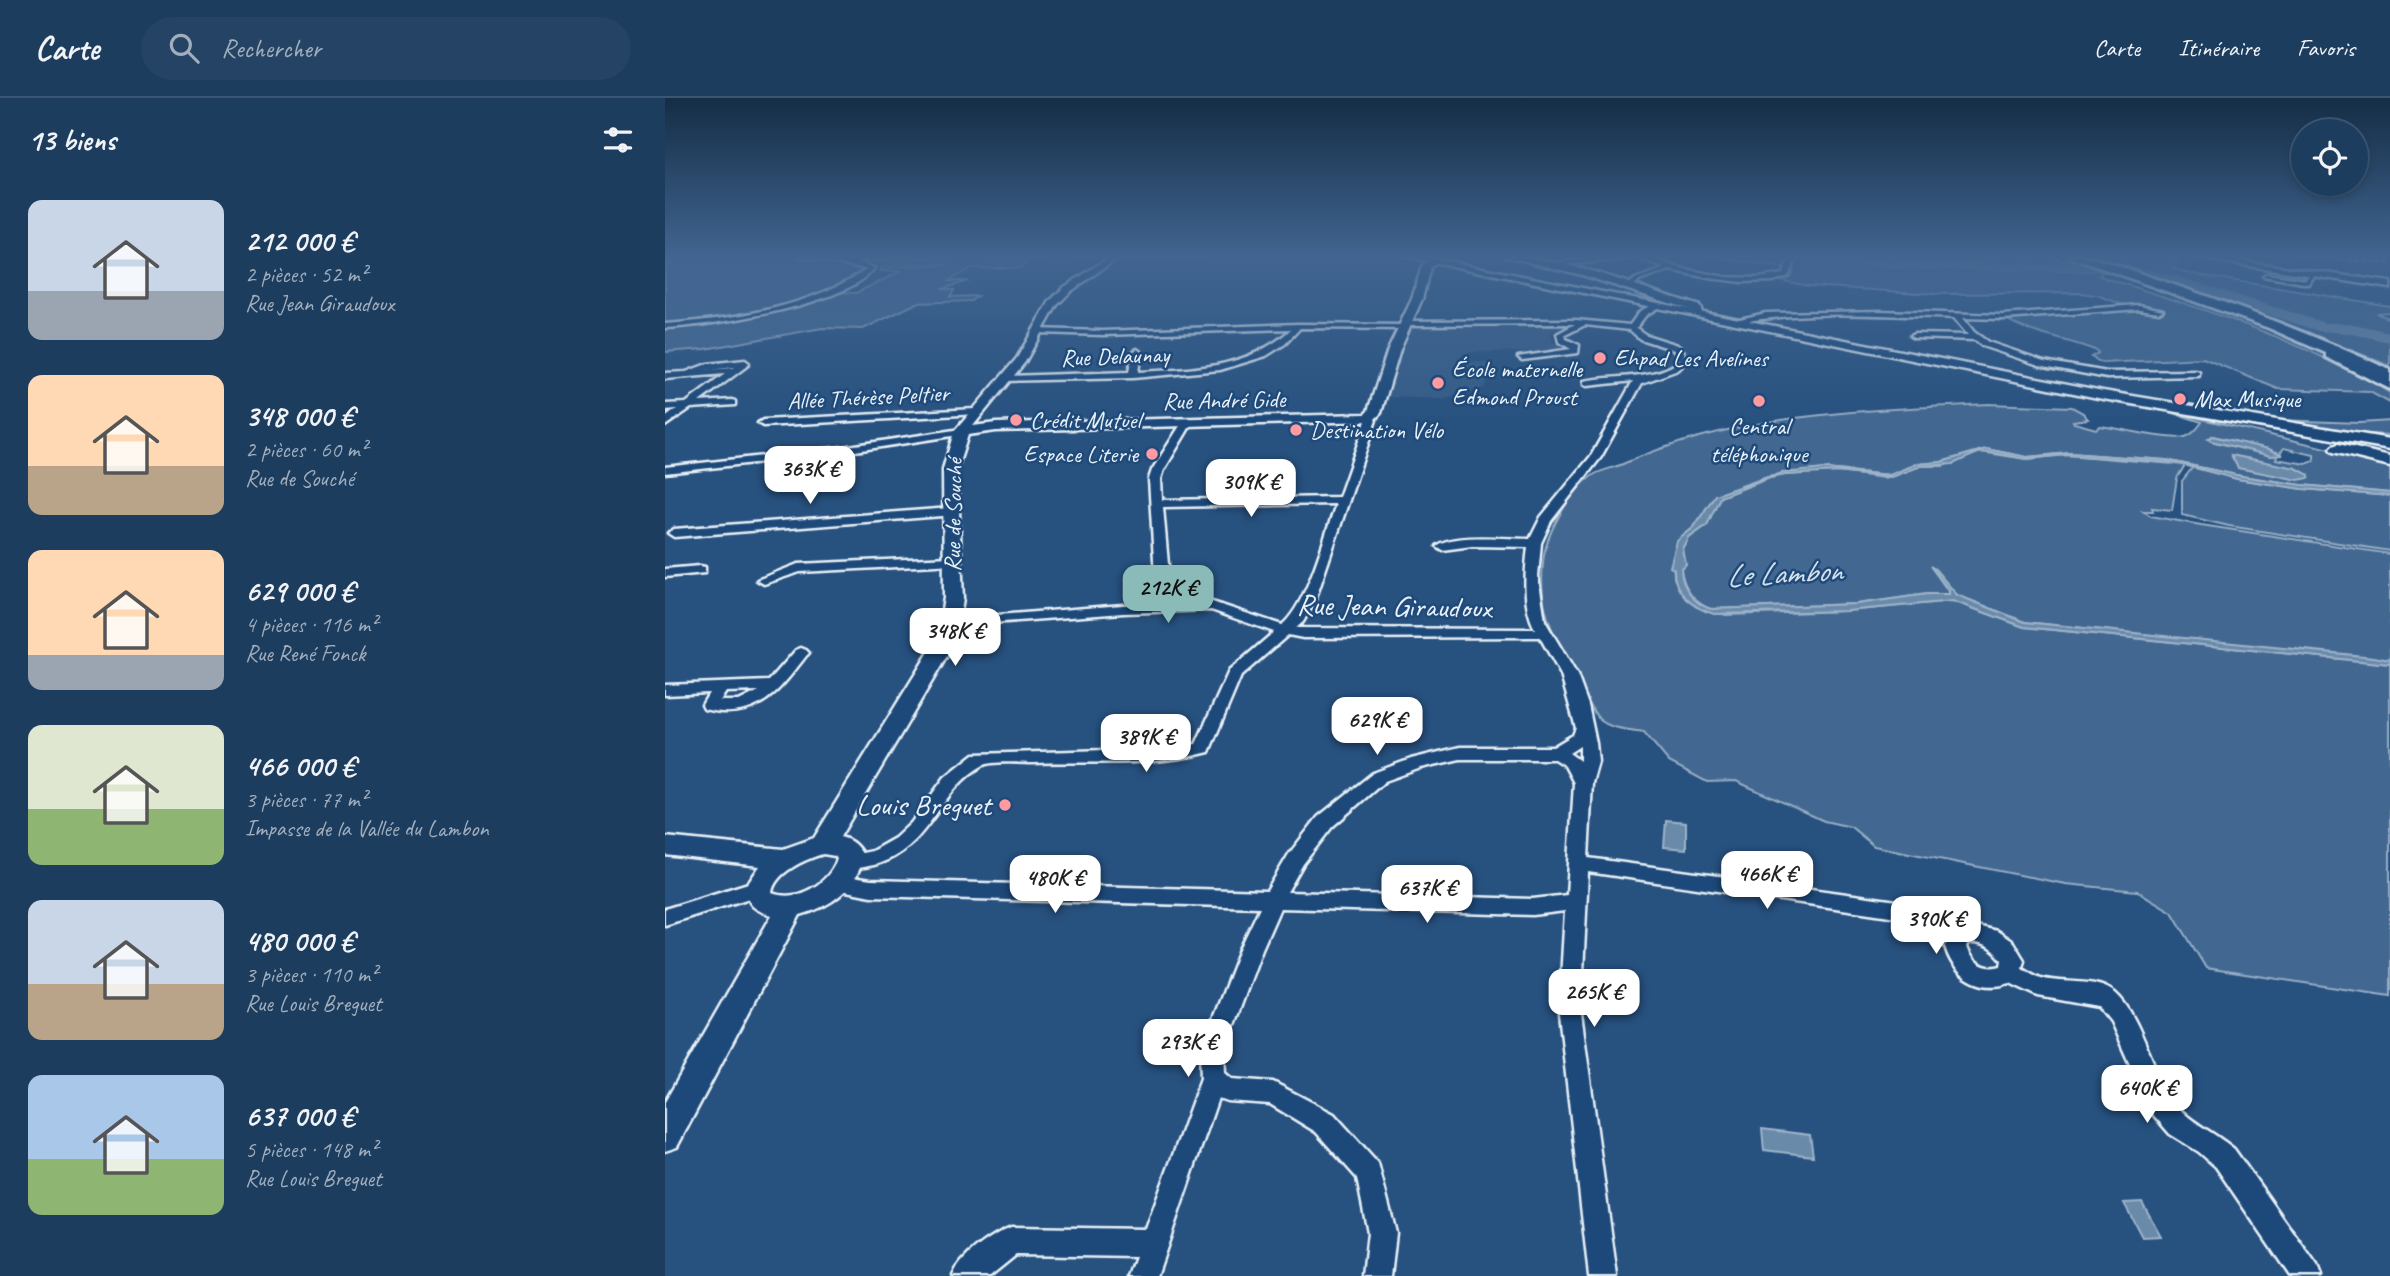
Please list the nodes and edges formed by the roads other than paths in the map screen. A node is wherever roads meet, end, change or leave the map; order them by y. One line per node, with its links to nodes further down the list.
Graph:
1 (761, 311): 17 (street)
2 (1051, 311): 19 (street, Rue de Souché)
3 (1412, 311): 14 (street)
4 (1646, 311): 18 (street)
5 (1687, 311): 9 (main road)
6 (2089, 311): 11 (street)
7 (2222, 311): 32 (main road)
8 (2236, 311): 28 (main road)
9 (1697, 313): 12 (main road)
10 (1832, 313): 11 (street); 12 (street); 16 (street)
11 (1957, 316): 21 (street)
12 (1735, 321): 33 (main road)
13 (1584, 322): 14 (street); 18 (street); 23 (street)
14 (1406, 325): 15 (street); 40 (street)
15 (1298, 326): 19 (street); 25 (street, Rue Delaunay)
16 (1851, 326)
17 (665, 327)
18 (1633, 328): 30 (street)
19 (1038, 331): 29 (street, Rue de Souché)
20 (1914, 336): 21 (street)
21 (1975, 338): 27 (street)
22 (1137, 352): 25 (street)
23 (1522, 357)
24 (2196, 374): 27 (street)
25 (1133, 375): 29 (street, Rue Delaunay)
26 (665, 376): 36 (street)
27 (2092, 376): 33 (street); 34 (street)
28 (2390, 376)
29 (1005, 379): 39 (street, Rue de Souché)
30 (1640, 379): 31 (street); 57 (street)
31 (1587, 383)
32 (2390, 386)
33 (2079, 390): 34 (main road)
34 (2103, 395): 38 (main road)
35 (732, 403): 36 (street)
36 (689, 405): 37 (street); 41 (street)
37 (665, 407)
38 (2165, 407): 44 (main road); 46 (main road)
39 (973, 416): 42 (street, Allée Thérèse Peltier); 45 (street, Rue André Gide); 49 (street, Rue de Souché)
40 (1368, 418): 43 (street, Rue André Gide); 53 (street)
41 (665, 423)
42 (763, 423)
43 (1187, 424): 45 (street, Rue André Gide); 54 (street)
44 (2283, 425): 46 (main road); 47 (main road)
45 (996, 428): 49 (street, Rue André Gide)
46 (2315, 437): 50 (main road); 51 (main road)
47 (2390, 437)
48 (913, 440): 49 (street); 49 (street); 52 (street)
49 (957, 440): 55 (street, Rue de Souché)
50 (2390, 444)
51 (2390, 461)
52 (665, 468)
53 (1342, 500): 54 (street); 67 (street)
54 (1159, 504): 63 (street)
55 (951, 512): 56 (street); 59 (street, Rue de Souché)
56 (674, 533)
57 (1535, 543): 58 (street); 68 (street)
58 (1442, 546)
59 (951, 561): 62 (street); 66 (street, Rue de Souché)
60 (700, 570): 61 (street)
61 (665, 573)
62 (764, 579)
63 (1170, 591): 64 (street); 65 (street)
64 (1212, 606): 65 (street, Rue Jean Giraudoux); 67 (street, Rue Jean Giraudoux)
65 (1123, 609): 66 (street, Rue Jean Giraudoux)
66 (952, 622): 74 (street, Rue de Souché)
67 (1283, 630): 68 (street, Rue Jean Giraudoux); 78 (street)
68 (1545, 634): 71 (street)
69 (800, 653): 70 (street)
70 (665, 690)
71 (1584, 729): 72 (street); 73 (street)
72 (1557, 752): 73 (street); 80 (street)
73 (1583, 783): 77 (street)
74 (823, 845): 76 (street); 78 (street)
75 (665, 846): 76 (street)
76 (785, 859): 79 (street)
77 (1580, 864): 81 (street); 84 (street)
78 (844, 873): 80 (street); 82 (street)
79 (758, 888): 82 (street); 83 (street)
80 (1273, 900): 81 (street); 86 (street)
81 (1578, 902): 92 (street)
82 (791, 906): 87 (street)
83 (665, 917)
84 (1962, 937): 85 (street); 85 (street)
85 (2010, 972): 93 (street)
86 (1213, 1078): 88 (street); 91 (street)
87 (665, 1135)
88 (1153, 1244): 89 (street); 90 (street)
89 (967, 1276)
90 (1143, 1276)
91 (1377, 1276)
92 (1603, 1276)
93 (2307, 1276)

